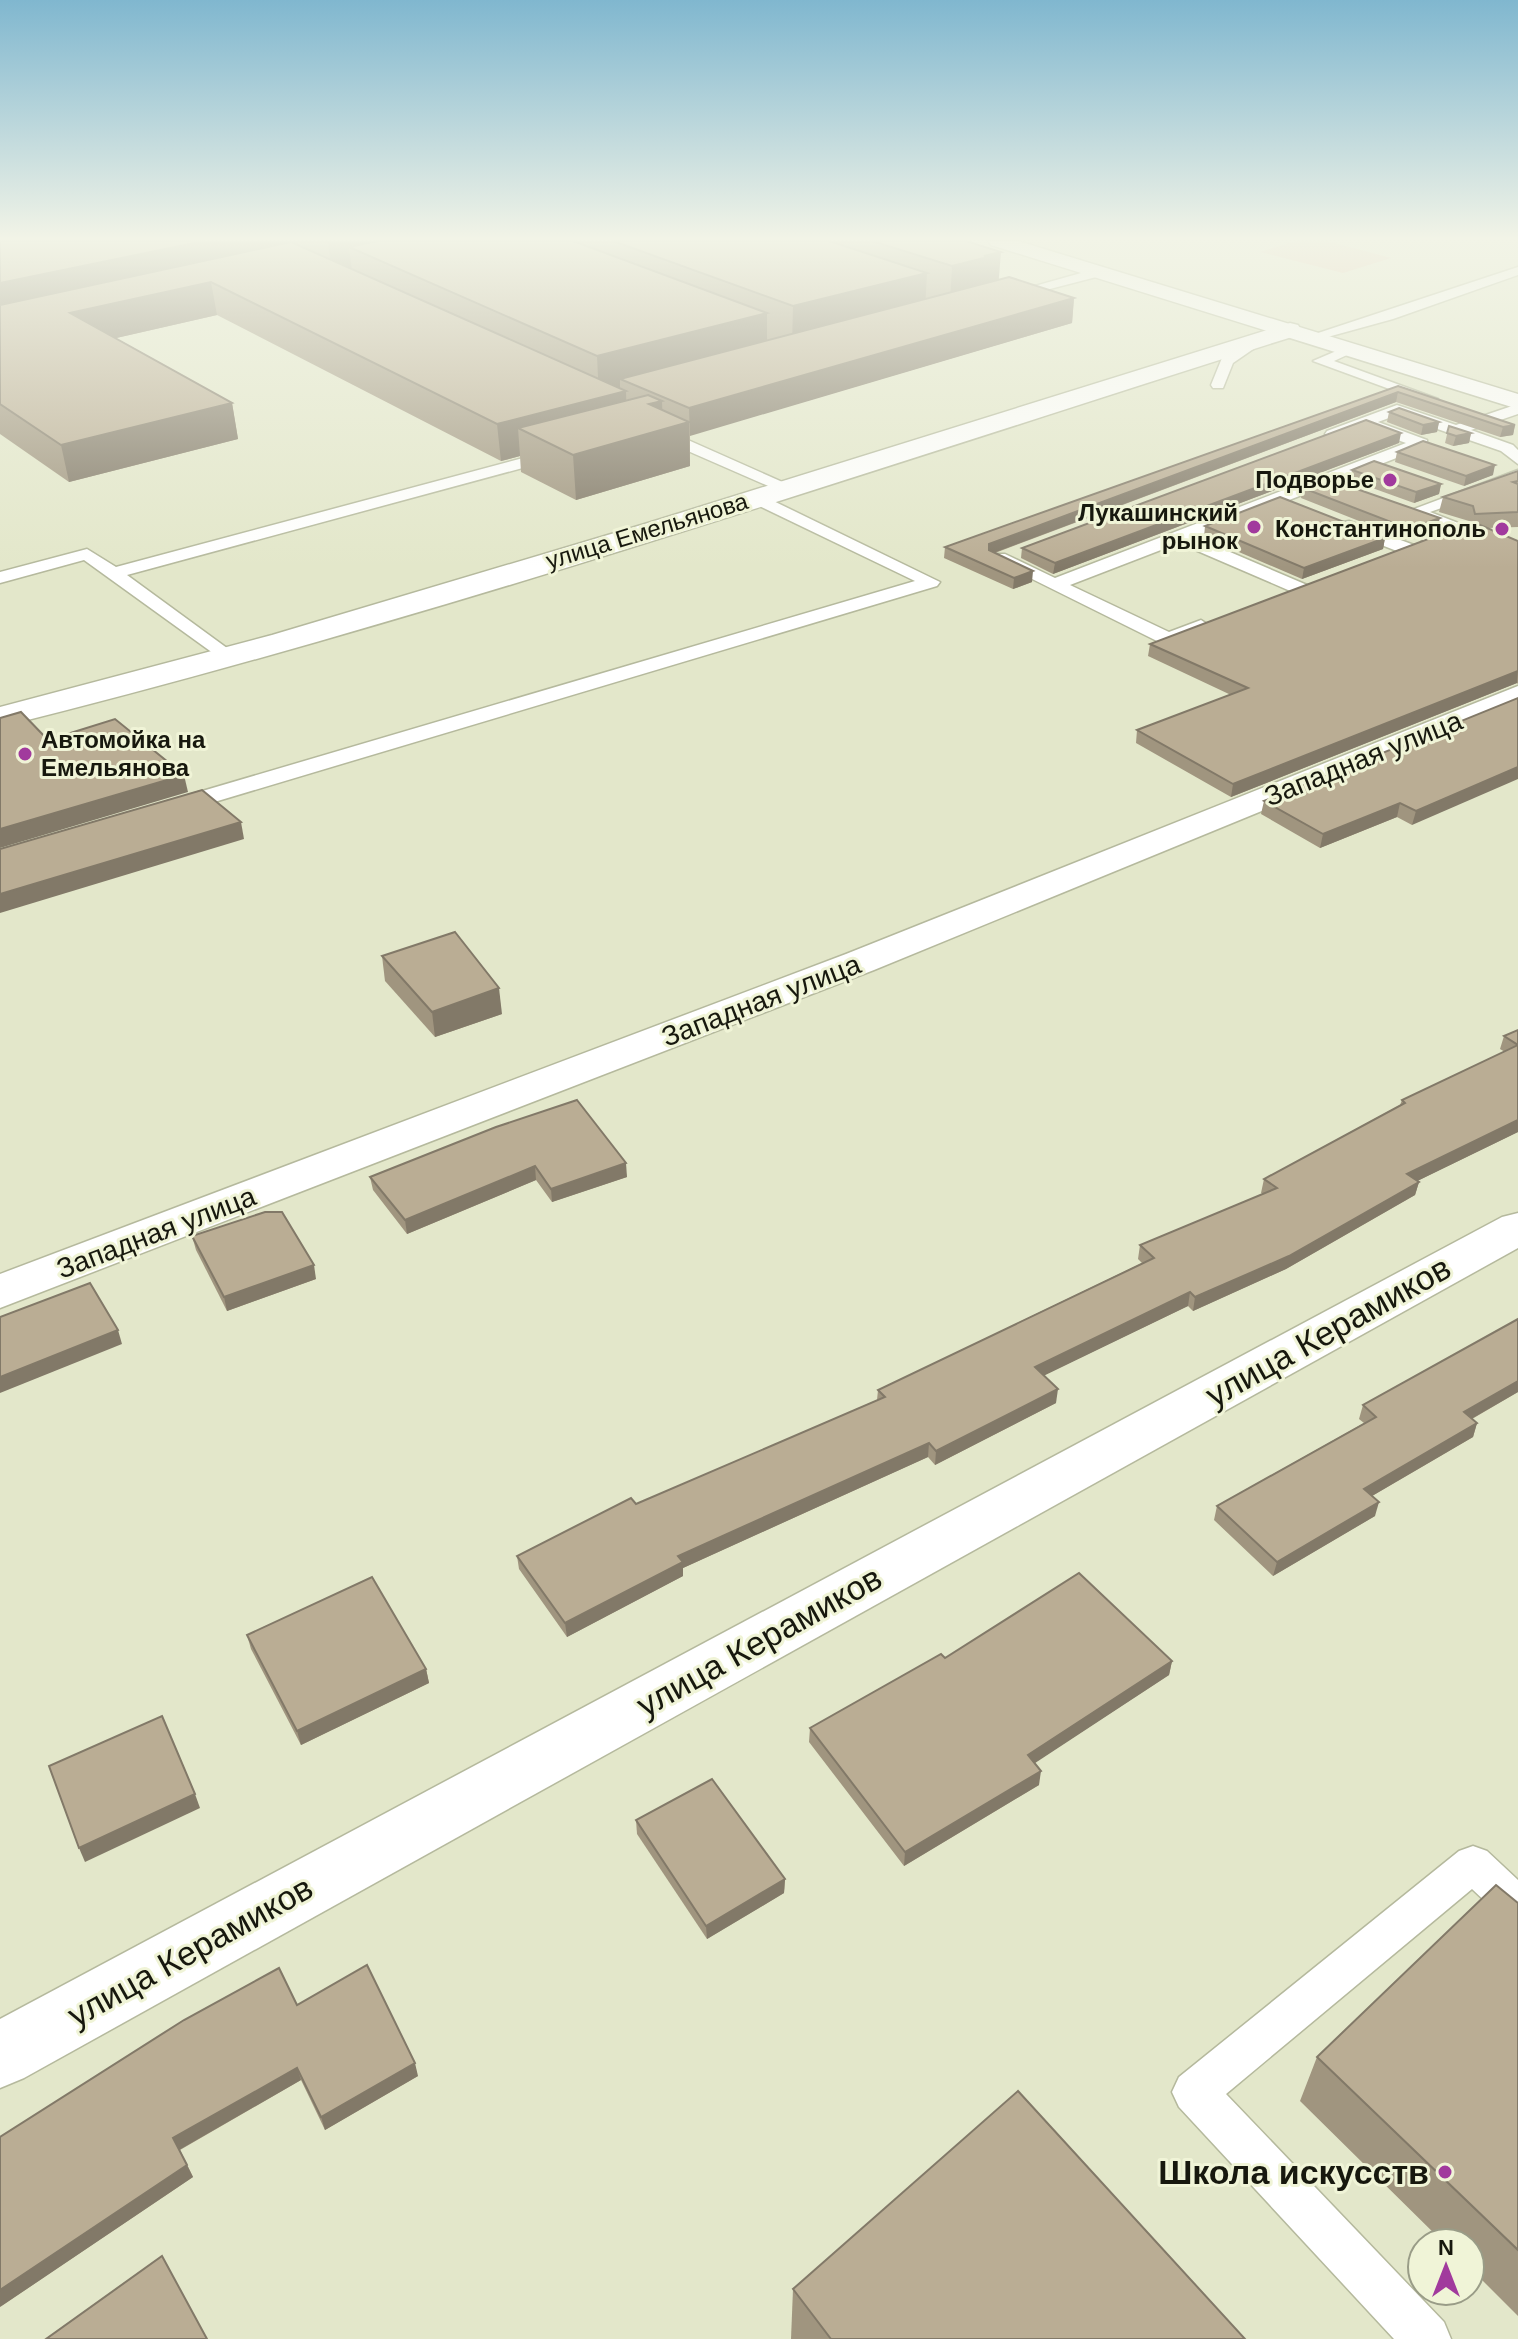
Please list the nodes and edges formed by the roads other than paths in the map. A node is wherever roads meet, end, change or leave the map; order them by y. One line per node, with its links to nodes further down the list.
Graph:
1 (1232, 350): 23 (street, улица Емельянова)
2 (1244, 350): 5 (lane)
3 (1350, 350): 8 (lane)
4 (1357, 350): 6 (street)
5 (1218, 385)
6 (1518, 402)
7 (1518, 409): 8 (lane)
8 (1490, 419): 11 (lane); 12 (lane)
9 (1364, 422): 12 (lane); 13 (lane); 14 (lane)
10 (641, 429): 23 (lane)
11 (1518, 429)
12 (1458, 430): 14 (lane); 16 (lane)
13 (1320, 439)
14 (1428, 445): 17 (lane)
15 (574, 450): 34 (lane)
16 (1518, 459)
17 (1371, 462): 19 (lane); 21 (lane)
18 (1490, 466): 20 (lane)
19 (1398, 471)
20 (1518, 475): 25 (lane)
21 (1326, 480): 24 (lane); 27 (lane)
22 (1438, 485): 25 (lane)
23 (788, 488): 26 (street, улица Емельянова)
24 (1355, 490)
25 (1464, 494): 32 (lane)
26 (755, 497): 39 (street, улица Емельянова); 42 (lane)
27 (1278, 498): 28 (lane); 30 (lane)
28 (1307, 509)
29 (1336, 521): 32 (lane)
30 (1179, 536): 36 (lane); 37 (lane)
31 (1028, 547): 36 (lane)
32 (1408, 549): 33 (lane)
33 (1381, 559)
34 (114, 573): 35 (lane); 39 (lane)
35 (0, 578)
36 (1054, 585): 38 (lane)
37 (1272, 600)
38 (1212, 622)
39 (224, 655): 41 (street, улица Емельянова)
40 (1518, 695): 44 (street, Западная улица)
41 (0, 717)
42 (153, 813)
43 (1518, 1228): 46 (street, улица Керамиков)
44 (0, 1292)
45 (1518, 1906): 47 (lane)
46 (0, 2055)
47 (1427, 2339)

